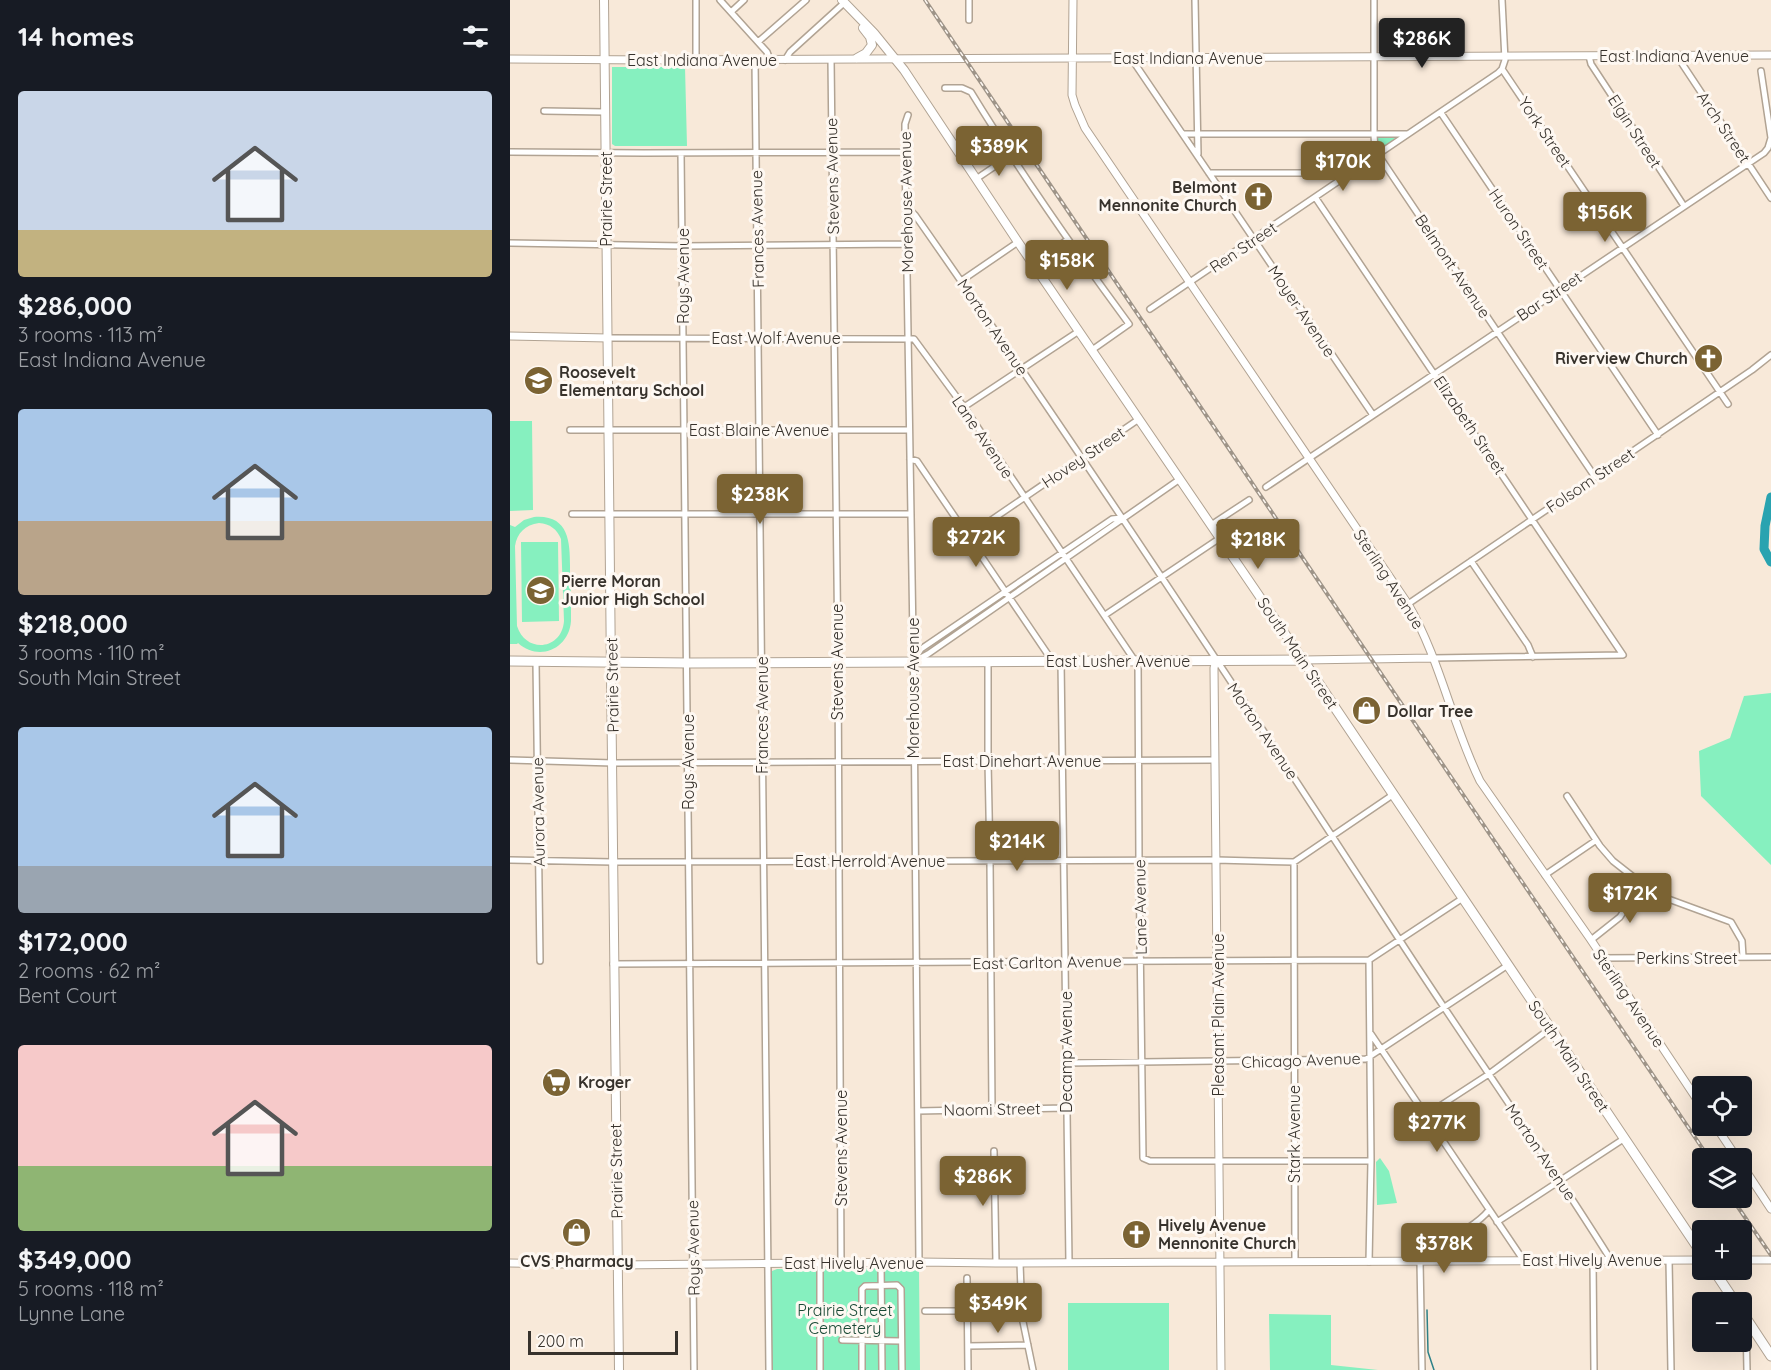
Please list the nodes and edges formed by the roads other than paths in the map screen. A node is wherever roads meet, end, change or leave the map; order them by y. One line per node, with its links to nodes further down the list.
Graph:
1 (604, 0): 28 (main road, Prairie Street)
2 (696, 0): 29 (street)
3 (720, 0): 12 (street)
4 (744, 0): 12 (street)
5 (806, 0): 15 (street)
6 (969, 0): 14 (street)
7 (1073, 0): 22 (street, Sterling Avenue)
8 (1195, 0): 24 (street)
9 (1374, 0): 19 (street, Belmont Avenue)
10 (1503, 0): 20 (street)
11 (843, 1): 13 (main road, South Main Street); 32 (street)
12 (730, 12): 15 (street)
13 (856, 15): 21 (main road); 27 (main road, South Main Street)
14 (969, 20)
15 (758, 42): 31 (street)
16 (1771, 55): 18 (street, East Indiana Avenue)
17 (1589, 56): 18 (street, East Indiana Avenue); 20 (street, East Indiana Avenue); 59 (street, Elgin Street)
18 (1677, 56): 53 (street, Arch Street)
19 (1373, 57): 20 (street, East Indiana Avenue); 24 (street, East Indiana Avenue); 43 (street, Belmont Avenue)
20 (1505, 57): 33 (street)
21 (857, 58): 26 (street, East Indiana Avenue); 27 (street, East Indiana Avenue)
22 (1072, 58): 23 (street, East Indiana Avenue); 27 (street, East Indiana Avenue); 73 (street, Sterling Avenue)
23 (1131, 58): 24 (street, East Indiana Avenue); 40 (street, Moyer Avenue)
24 (1196, 58): 41 (street)
25 (510, 59): 28 (street, East Indiana Avenue)
26 (831, 59): 32 (street, East Indiana Avenue); 45 (street, Stevens Avenue)
27 (895, 59): 56 (main road, South Main Street)
28 (605, 60): 29 (street, East Indiana Avenue); 37 (main road, Prairie Street)
29 (696, 60): 30 (street, East Indiana Avenue)
30 (755, 60): 31 (street, East Indiana Avenue); 49 (street, Frances Avenue)
31 (770, 60): 32 (street, East Indiana Avenue)
32 (785, 60)
33 (1502, 69): 38 (street, Ren Street); 70 (street, York Street)
34 (1761, 71): 53 (street, Bar Street)
35 (945, 88): 51 (street)
36 (544, 111): 37 (street)
37 (605, 112): 47 (main road, Prairie Street)
38 (1441, 112): 42 (street, Ren Street); 74 (street, Huron Street)
39 (908, 115): 46 (street, Morehouse Avenue)
40 (1184, 134): 41 (street); 52 (street, Moyer Avenue)
41 (1198, 134): 43 (street); 52 (street)
42 (1410, 134): 43 (street); 50 (street, Ren Street)
43 (1374, 135): 50 (street, Belmont Avenue)
44 (510, 152): 47 (street)
45 (832, 152): 46 (street); 49 (street); 68 (street, Stevens Avenue)
46 (905, 152): 60 (street, Morehouse Avenue)
47 (606, 153): 48 (street); 66 (main road, Prairie Street)
48 (681, 153): 49 (street); 69 (street, Roys Avenue)
49 (756, 153): 67 (street, Frances Avenue)
50 (1377, 155): 55 (street, Ren Street); 77 (street, Belmont Avenue)
51 (1010, 156): 56 (street); 62 (street)
52 (1198, 156): 54 (street, Moyer Avenue)
53 (1748, 164): 58 (street, Arch Street); 59 (street, Bar Street)
54 (1209, 173): 55 (street); 61 (street, Moyer Avenue)
55 (1346, 176): 57 (street, Ren Street)
56 (976, 179): 63 (main road, South Main Street)
57 (1315, 197): 61 (street, Ren Street); 87 (street, Elizabeth Street)
58 (1771, 198)
59 (1684, 206): 70 (street, Bar Street)
60 (906, 211): 65 (street, Morehouse Avenue); 72 (street, Morton Avenue)
61 (1254, 239): 73 (street, Ren Street); 91 (street, Moyer Avenue)
62 (1067, 240): 71 (street); 84 (street)
63 (1018, 242): 71 (main road, South Main Street); 72 (street)
64 (510, 243): 66 (street)
65 (906, 244): 68 (street); 81 (street, Morehouse Avenue)
66 (607, 245): 69 (street); 79 (main road, Prairie Street)
67 (757, 245): 68 (street); 69 (street); 83 (street, Frances Avenue)
68 (833, 245): 80 (street, Stevens Avenue)
69 (683, 246): 82 (street, Roys Avenue)
70 (1622, 247): 74 (street, Bar Street); 88 (street, York Street)
71 (1034, 264): 76 (main road, South Main Street)
72 (961, 281): 86 (street, Morton Avenue)
73 (1190, 282): 75 (street, Ren Street); 102 (street, Sterling Avenue)
74 (1560, 289): 77 (street, Bar Street); 99 (street, Huron Street)
75 (1150, 309)
76 (1079, 331): 84 (main road, South Main Street); 86 (street)
77 (1497, 331): 87 (street, Bar Street); 103 (street, Belmont Avenue)
78 (510, 336): 79 (street)
79 (608, 338): 82 (street, East Wolf Avenue); 98 (main road, Prairie Street)
80 (834, 338): 81 (street, East Wolf Avenue); 83 (street, East Wolf Avenue); 96 (street, Stevens Avenue)
81 (907, 338): 90 (street, Lane Avenue); 97 (street, Morehouse Avenue)
82 (683, 339): 83 (street, East Wolf Avenue); 94 (street, Roys Avenue)
83 (759, 339): 95 (street, Frances Avenue)
84 (1092, 350): 92 (main road, South Main Street)
85 (1771, 355): 88 (street, Folsom Street)
86 (1022, 369): 90 (street); 100 (street, Morton Avenue)
87 (1435, 374): 91 (street, Bar Street); 115 (street, Elizabeth Street)
88 (1720, 392): 89 (street, York Street); 99 (street, Folsom Street)
89 (1728, 404)
90 (964, 407): 106 (street, Lane Avenue)
91 (1373, 416): 102 (street, Bar Street)
92 (1139, 419): 100 (street, Hovey Street); 104 (main road, South Main Street)
93 (570, 430): 98 (street, East Blaine Avenue)
94 (684, 430): 95 (street, East Blaine Avenue); 98 (street, East Blaine Avenue); 111 (street, Roys Avenue)
95 (759, 430): 96 (street, East Blaine Avenue); 112 (street, Frances Avenue)
96 (834, 430): 97 (street, East Blaine Avenue); 108 (street, Stevens Avenue)
97 (909, 430): 101 (street, Morehouse Avenue)
98 (609, 431): 110 (main road, Prairie Street)
99 (1658, 435): 103 (street, Folsom Street)
100 (1082, 458): 106 (street, Hovey Street); 114 (street, Morton Avenue)
101 (910, 459): 113 (street, Morehouse Avenue); 117 (street)
102 (1309, 459): 105 (street, Bar Street); 123 (street, Sterling Avenue)
103 (1595, 477): 115 (street, Folsom Street)
104 (1180, 479): 114 (street); 116 (main road, South Main Street)
105 (1266, 487)
106 (1024, 497): 117 (street, Hovey Street); 119 (street, Lane Avenue)
107 (1249, 500): 116 (street)
108 (835, 513): 112 (street); 113 (street); 135 (street, Stevens Avenue)
109 (572, 514): 110 (street)
110 (610, 514): 111 (street); 138 (main road, Prairie Street)
111 (684, 514): 112 (street); 139 (street, Roys Avenue)
112 (760, 514): 134 (street, Frances Avenue)
113 (911, 514): 136 (street, Morehouse Avenue)
114 (1121, 518): 119 (street); 121 (street, Morton Avenue)
115 (1533, 518): 120 (street, Folsom Street); 125 (street, Elizabeth Street)
116 (1211, 525): 118 (main road, South Main Street)
117 (968, 536): 122 (street)
118 (1220, 538): 121 (street); 129 (main road, South Main Street)
119 (1064, 555): 122 (street); 124 (street, Lane Avenue)
120 (1471, 561): 123 (street, Folsom Street); 126 (street)
121 (1161, 576): 124 (street); 128 (street, Morton Avenue)
122 (1007, 594): 131 (street); 136 (street)
123 (1408, 604): 127 (street, Sterling Avenue)
124 (1105, 615): 132 (street, Lane Avenue)
125 (1623, 655): 126 (street, East Lusher Avenue)
126 (1533, 657): 127 (street, East Lusher Avenue)
127 (1433, 658): 129 (street, East Lusher Avenue); 167 (street, Sterling Avenue)
128 (1216, 660): 129 (main road, East Lusher Avenue); 132 (main road, East Lusher Avenue); 142 (street, Pleasant Plain Avenue); 153 (street, Morton Avenue)
129 (1303, 660): 151 (main road, South Main Street)
130 (510, 661): 133 (main road, East Lusher Avenue)
131 (1057, 661): 132 (main road, East Lusher Avenue); 137 (main road, East Lusher Avenue); 145 (street, Decamp Avenue)
132 (1137, 661): 146 (street, Lane Avenue)
133 (536, 662): 138 (main road, East Lusher Avenue); 141 (street, Aurora Avenue)
134 (763, 662): 135 (main road, East Lusher Avenue); 139 (main road, East Lusher Avenue); 148 (street, Frances Avenue)
135 (838, 662): 136 (main road, East Lusher Avenue); 149 (street, Stevens Avenue)
136 (913, 662): 137 (main road, East Lusher Avenue); 143 (street, Morehouse Avenue)
137 (988, 662): 144 (street)
138 (612, 663): 139 (main road, East Lusher Avenue); 150 (main road, Prairie Street)
139 (688, 663): 147 (street, Roys Avenue)
140 (510, 760): 141 (street, East Dinehart Avenue)
141 (537, 760): 150 (street, East Dinehart Avenue); 156 (street, Aurora Avenue)
142 (1215, 760): 146 (street, East Dinehart Avenue); 160 (street, Pleasant Plain Avenue)
143 (914, 761): 144 (street, East Dinehart Avenue); 149 (street, East Dinehart Avenue); 157 (street, Morehouse Avenue)
144 (988, 761): 145 (street, East Dinehart Avenue); 164 (street)
145 (1063, 761): 146 (street, East Dinehart Avenue); 158 (street, Decamp Avenue)
146 (1138, 761): 159 (street, Lane Avenue)
147 (688, 762): 148 (street, East Dinehart Avenue); 150 (street, East Dinehart Avenue); 161 (street, Roys Avenue)
148 (762, 762): 149 (street, East Dinehart Avenue); 162 (street, Frances Avenue)
149 (837, 762): 163 (street, Stevens Avenue)
150 (613, 763): 165 (main road, Prairie Street)
151 (1394, 794): 153 (street); 169 (main road, South Main Street)
152 (1567, 796): 154 (street)
153 (1332, 835): 166 (street); 171 (street, Morton Avenue)
154 (1595, 841): 167 (street); 168 (street)
155 (510, 860): 156 (street, East Herrold Avenue)
156 (538, 860): 165 (street, East Herrold Avenue); 179 (street, Aurora Avenue)
157 (915, 860): 163 (street, East Herrold Avenue); 164 (street, East Herrold Avenue); 181 (street, Morehouse Avenue)
158 (1064, 860): 159 (street, East Herrold Avenue); 164 (street, East Herrold Avenue); 182 (street, Decamp Avenue)
159 (1139, 860): 160 (street, East Herrold Avenue); 176 (street, Lane Avenue)
160 (1216, 860): 166 (street, East Herrold Avenue); 177 (street, Pleasant Plain Avenue)
161 (689, 861): 162 (street, East Herrold Avenue); 165 (street, East Herrold Avenue); 184 (street, Roys Avenue)
162 (763, 861): 163 (street, East Herrold Avenue); 180 (street, Frances Avenue)
163 (839, 861): 185 (street, Stevens Avenue)
164 (990, 861): 186 (street)
165 (614, 862): 183 (main road, Prairie Street)
166 (1294, 862): 178 (street, Stark Avenue)
167 (1545, 875): 170 (street, Sterling Avenue)
168 (1641, 883): 170 (street); 172 (street)
169 (1463, 898): 171 (street); 187 (main road, South Main Street)
170 (1591, 940): 174 (street, Sterling Avenue)
171 (1400, 941): 175 (street); 188 (street, Morton Avenue)
172 (1743, 957): 173 (street, Perkins Street); 174 (street, Perkins Street)
173 (1771, 957)
174 (1602, 958): 198 (street, Sterling Avenue)
175 (1369, 960): 178 (street, East Carlton Avenue); 190 (street)
176 (1141, 961): 177 (street, East Carlton Avenue); 182 (street, East Carlton Avenue); 194 (street, Lane Avenue)
177 (1218, 961): 178 (street, East Carlton Avenue); 195 (street, Pleasant Plain Avenue)
178 (1293, 961): 193 (street, Stark Avenue)
179 (540, 962)
180 (765, 962): 184 (street, East Carlton Avenue); 185 (street, East Carlton Avenue); 232 (street, Frances Avenue)
181 (917, 962): 185 (street, East Carlton Avenue); 186 (street, East Carlton Avenue); 201 (street, Morehouse Avenue)
182 (1065, 962): 186 (street, East Carlton Avenue); 196 (street, Decamp Avenue)
183 (613, 963): 184 (street, East Carlton Avenue); 235 (main road, Prairie Street)
184 (689, 963): 236 (street, Roys Avenue)
185 (840, 963): 234 (street, Stevens Avenue)
186 (990, 963): 200 (street)
187 (1508, 965): 188 (street, Chicago Avenue); 189 (main road, South Main Street)
188 (1444, 1008): 191 (street, Chicago Avenue); 197 (street, Morton Avenue)
189 (1551, 1028): 197 (street); 203 (main road, South Main Street)
190 (1370, 1033): 191 (street); 192 (street)
191 (1381, 1048): 192 (street, Chicago Avenue); 202 (street)
192 (1370, 1057): 193 (street, Chicago Avenue); 207 (street)
193 (1294, 1061): 195 (street, Chicago Avenue); 206 (street, Stark Avenue)
194 (1143, 1062): 195 (street, Chicago Avenue); 196 (street, Chicago Avenue); 205 (street, Lane Avenue)
195 (1218, 1062): 205 (street, Pleasant Plain Avenue)
196 (1066, 1063): 199 (street, Decamp Avenue)
197 (1489, 1074): 202 (street); 208 (street, Morton Avenue)
198 (1692, 1092)
199 (1066, 1108): 200 (street, Naomi Street); 231 (street, Decamp Avenue)
200 (992, 1109): 201 (street, Naomi Street)
201 (918, 1111): 223 (street, Morehouse Avenue)
202 (1426, 1115): 211 (street)
203 (1625, 1138): 208 (street); 213 (main road, South Main Street)
204 (994, 1151): 229 (street)
205 (1219, 1160): 206 (street); 224 (street, Pleasant Plain Avenue)
206 (1295, 1161): 207 (street); 225 (street, Stark Avenue)
207 (1371, 1161): 226 (street)
208 (1560, 1179): 212 (street); 215 (street, Morton Avenue)
209 (1752, 1180): 210 (street)
210 (1771, 1209)
211 (1489, 1210): 212 (street); 221 (street)
212 (1497, 1222): 222 (street)
213 (1692, 1239)
214 (1593, 1260): 215 (street, East Hively Avenue); 222 (street, East Hively Avenue); 261 (street)
215 (1611, 1260): 216 (street, East Hively Avenue)
216 (1669, 1260): 217 (street, East Hively Avenue); 262 (street)
217 (1692, 1260)
218 (1752, 1260): 219 (street)
219 (1771, 1260)
220 (1420, 1261): 221 (street, East Hively Avenue); 226 (street, East Hively Avenue); 260 (street)
221 (1441, 1261): 222 (street, East Hively Avenue)
222 (1524, 1261)
223 (919, 1262): 228 (street, East Hively Avenue); 229 (street, East Hively Avenue)
224 (1220, 1262): 225 (street, East Hively Avenue); 231 (street, East Hively Avenue); 259 (street, Pleasant Plain Avenue)
225 (1295, 1262): 226 (street, East Hively Avenue)
226 (1369, 1262)
227 (510, 1263): 235 (street, East Hively Avenue)
228 (881, 1263): 234 (street, East Hively Avenue); 238 (street)
229 (996, 1263): 230 (street, East Hively Avenue)
230 (1020, 1263): 231 (street, East Hively Avenue); 246 (street)
231 (1069, 1263)
232 (768, 1264): 233 (street, East Hively Avenue); 236 (street, East Hively Avenue); 252 (street, Frances Avenue)
233 (819, 1264): 234 (street, East Hively Avenue); 253 (street)
234 (841, 1264)
235 (617, 1265): 236 (street, East Hively Avenue); 250 (main road, Prairie Street)
236 (693, 1265): 251 (street, Roys Avenue)
237 (967, 1278): 240 (street)
238 (881, 1286): 243 (street); 244 (street); 245 (street)
239 (925, 1311): 240 (street)
240 (967, 1311): 247 (street)
241 (1752, 1327): 249 (main road)
242 (842, 1340): 243 (street)
243 (862, 1341): 244 (street); 254 (street)
244 (881, 1341): 245 (street); 255 (street)
245 (901, 1341): 256 (street)
246 (1028, 1345): 247 (street); 258 (street)
247 (968, 1346): 257 (street)
248 (1746, 1352): 263 (street)
249 (1771, 1356)
250 (619, 1370)
251 (694, 1370)
252 (769, 1370)
253 (820, 1370)
254 (862, 1370)
255 (882, 1370)
256 (902, 1370)
257 (968, 1370)
258 (1034, 1370)
259 (1221, 1370)
260 (1422, 1370)
261 (1594, 1370)
262 (1671, 1370)
263 (1747, 1370)

